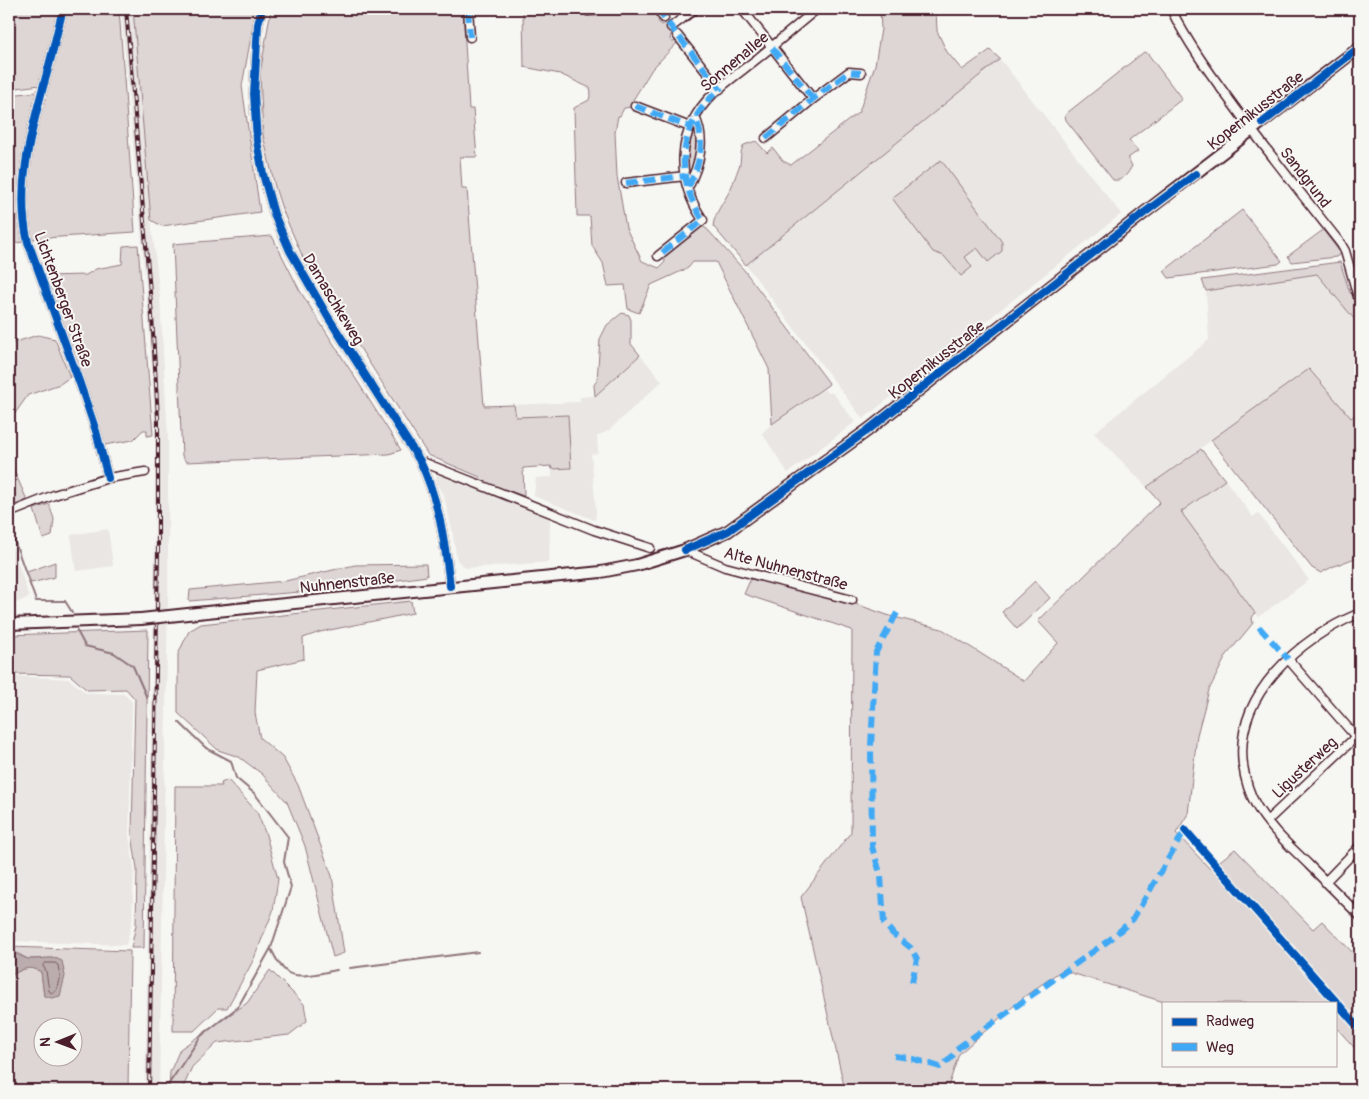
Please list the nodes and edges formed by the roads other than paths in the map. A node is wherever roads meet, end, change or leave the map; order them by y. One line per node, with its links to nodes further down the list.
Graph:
1 (63, 9): 32 (street, Lichtenberger Straße)
2 (262, 9): 30 (street, Damaschkeweg)
3 (468, 9): 14 (street)
4 (586, 9): 5 (street)
5 (596, 9)
6 (657, 9): 11 (street)
7 (695, 9): 12 (street)
8 (742, 9): 15 (street)
9 (817, 9): 15 (street, Sonnenallee)
10 (1171, 9): 23 (street, Sandgrund)
11 (664, 18)
12 (671, 27)
13 (677, 35): 18 (street)
14 (470, 37)
15 (772, 48): 18 (street, Sonnenallee); 19 (street)
16 (1360, 48): 23 (main road, Kopernikusstraße)
17 (861, 73): 19 (street)
18 (720, 89): 21 (street, Sonnenallee)
19 (813, 99): 24 (street)
20 (635, 106): 22 (street)
21 (695, 117): 22 (street, Sonnenallee); 27 (street)
22 (690, 127): 25 (street, Sonnenallee)
23 (1252, 131): 29 (street, Sandgrund); 35 (main road, Kopernikusstraße)
24 (766, 138)
25 (684, 176): 26 (street); 27 (street, Sonnenallee)
26 (626, 183)
27 (687, 185): 28 (street, Sonnenallee)
28 (658, 256)
29 (1358, 297)
30 (420, 461): 34 (street); 36 (street, Damaschkeweg)
31 (144, 472): 32 (street)
32 (108, 478): 33 (street)
33 (9, 512)
34 (650, 548)
35 (685, 550): 36 (main road, Nuhnenstraße); 37 (street, Alte Nuhnenstraße)
36 (450, 586): 39 (main road, Nuhnenstraße, bridge)
37 (852, 600)
38 (1360, 613): 40 (street)
39 (9, 624)
40 (1288, 660): 41 (street); 42 (street)
41 (1358, 735): 42 (street, Ligusterweg)
42 (1267, 821): 44 (street)
43 (1360, 846): 44 (street)
44 (1325, 882): 45 (street)
45 (1360, 916)

